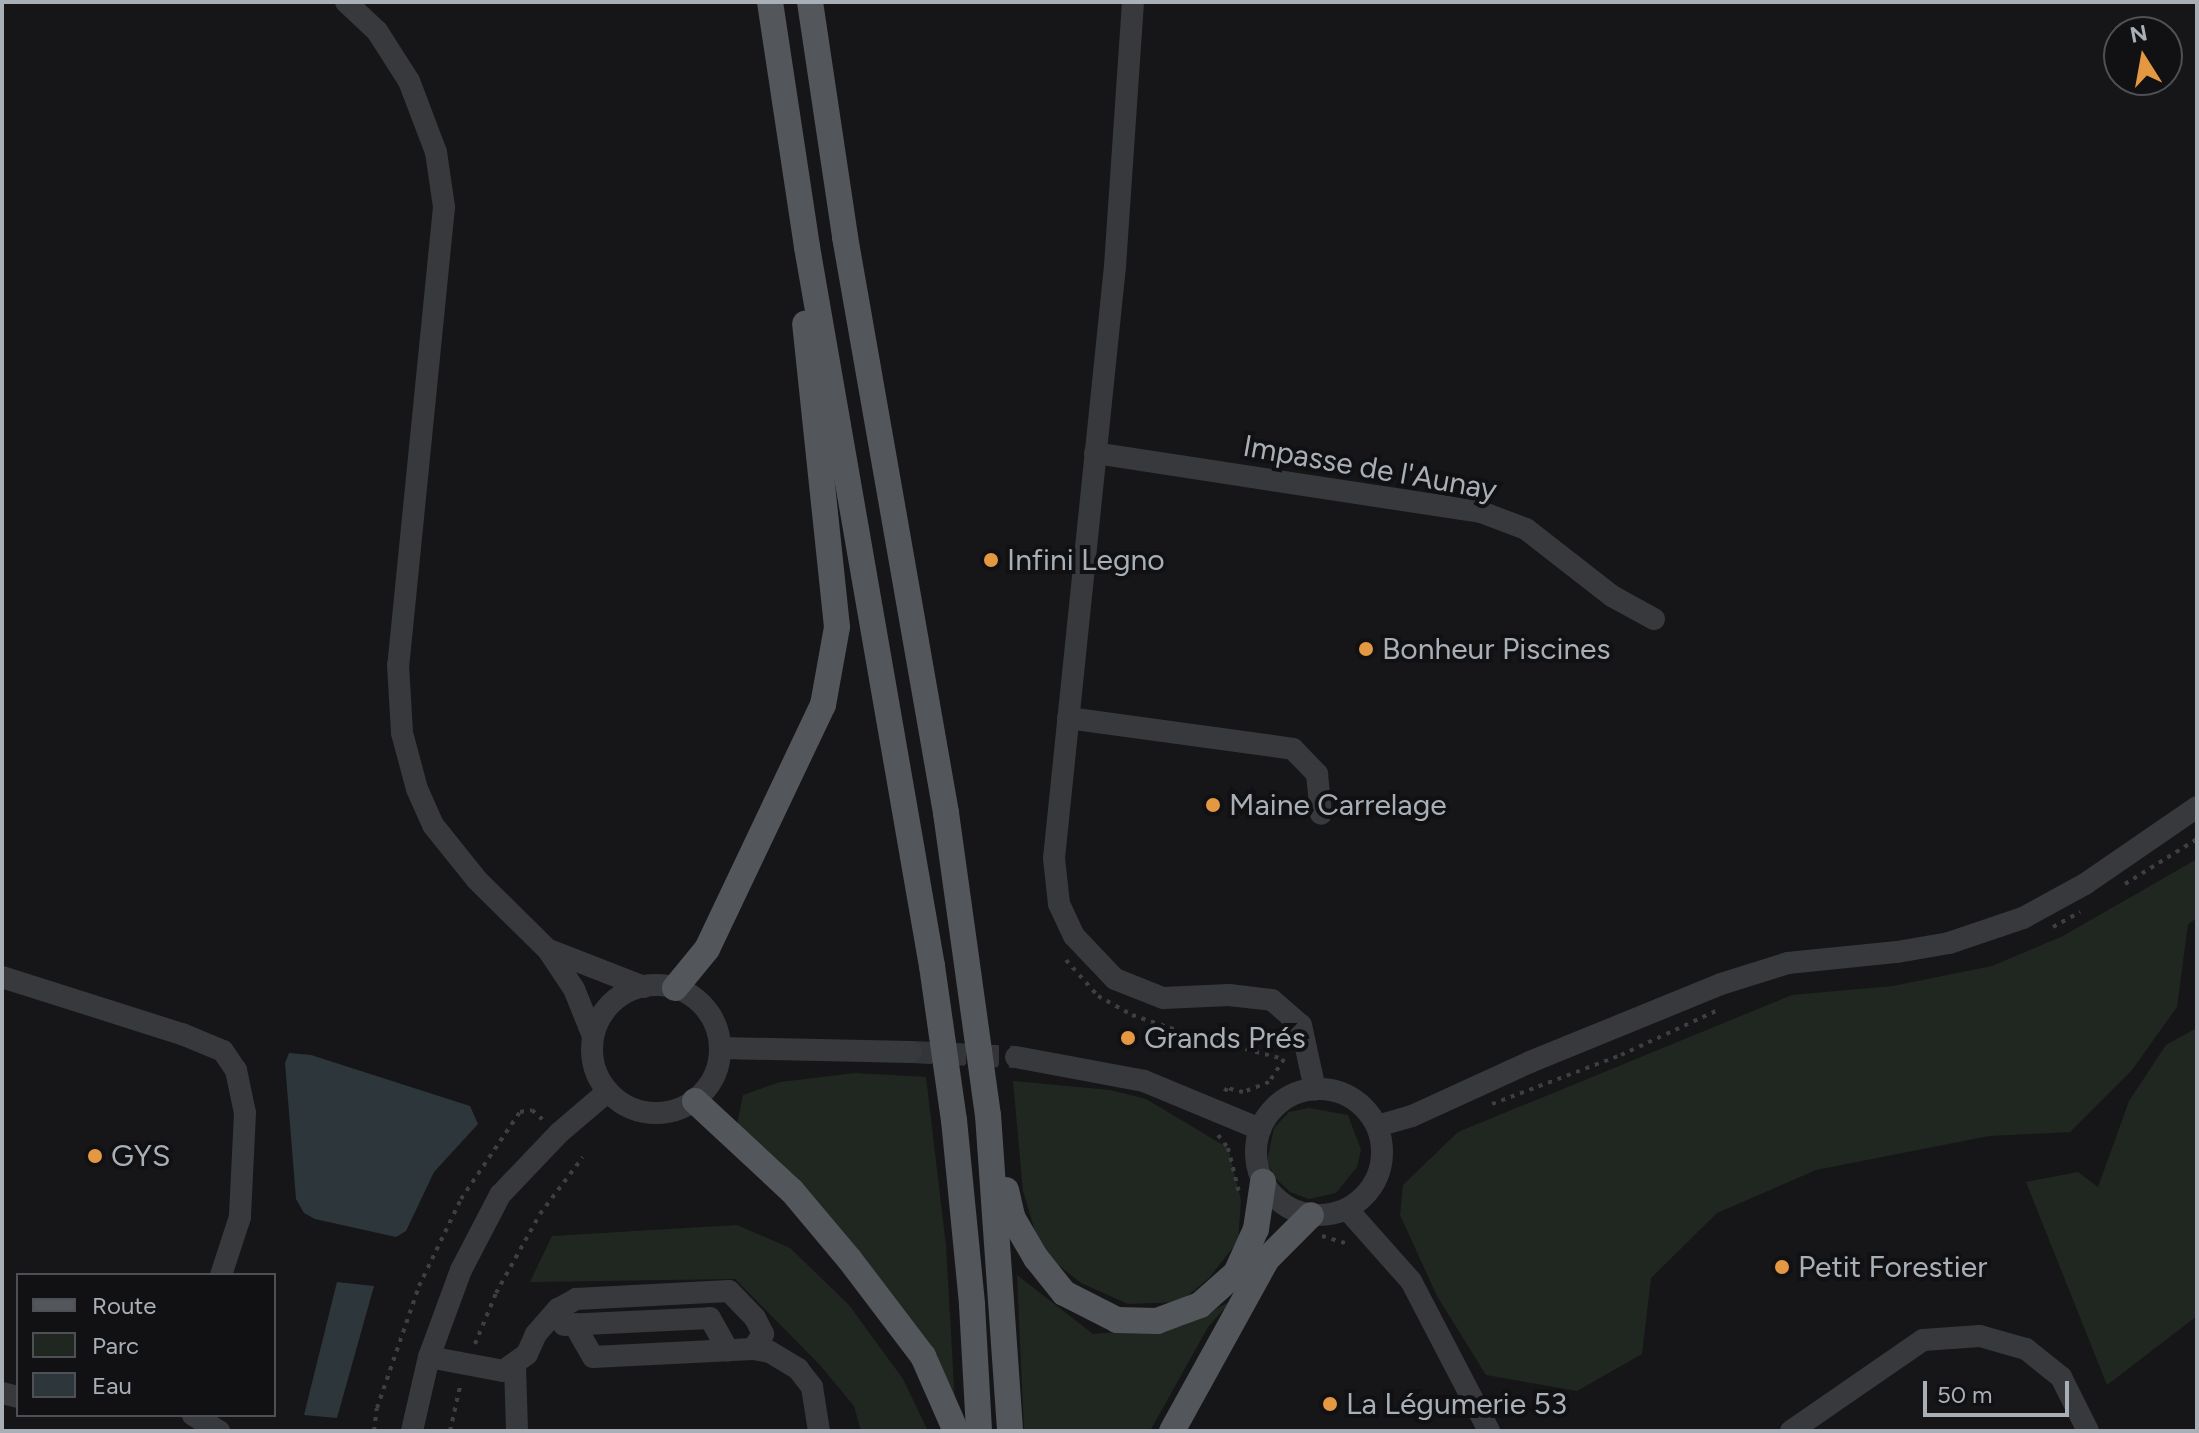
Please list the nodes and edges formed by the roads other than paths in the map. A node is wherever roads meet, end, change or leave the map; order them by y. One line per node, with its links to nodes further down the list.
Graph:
1 (346, 2): 10 (street)
2 (770, 2): 13 (main road); 40 (main road)
3 (810, 2): 21 (main road)
4 (1133, 2): 5 (street)
5 (1095, 453): 6 (street, Impasse de l'Aunay); 7 (street)
6 (1654, 619)
7 (1068, 718): 9 (street); 18 (street)
8 (2197, 807): 22 (street)
9 (1321, 814)
10 (548, 950): 12 (street); 14 (street)
11 (2, 977): 27 (street)
12 (644, 987): 13 (street); 14 (street)
13 (675, 988): 15 (street)
14 (593, 1036): 19 (street)
15 (721, 1048): 16 (street); 20 (street)
16 (911, 1052)
17 (1016, 1057): 23 (street)
18 (1315, 1089): 22 (street); 23 (street)
19 (607, 1092): 20 (street); 32 (street)
20 (695, 1101): 39 (main road)
21 (988, 1115): 24 (main road); 41 (main road)
22 (1377, 1126): 25 (street)
23 (1260, 1129): 24 (street)
24 (1263, 1182): 26 (street)
25 (1347, 1209): 26 (street); 43 (street)
26 (1311, 1215): 42 (main road)
27 (222, 1273)
28 (574, 1324): 29 (street); 30 (street); 30 (street)
29 (536, 1334): 31 (street); 33 (street)
30 (728, 1350): 31 (street)
31 (764, 1352): 38 (street)
32 (429, 1357): 33 (street); 36 (street)
33 (515, 1366): 37 (street)
34 (196, 1417): 35 (street)
35 (219, 1431)
36 (412, 1431)
37 (517, 1431)
38 (819, 1431)
39 (956, 1431)
40 (979, 1431)
41 (1010, 1431)
42 (1172, 1431)
43 (1489, 1431)
44 (1791, 1431): 45 (street)
45 (2088, 1431)

